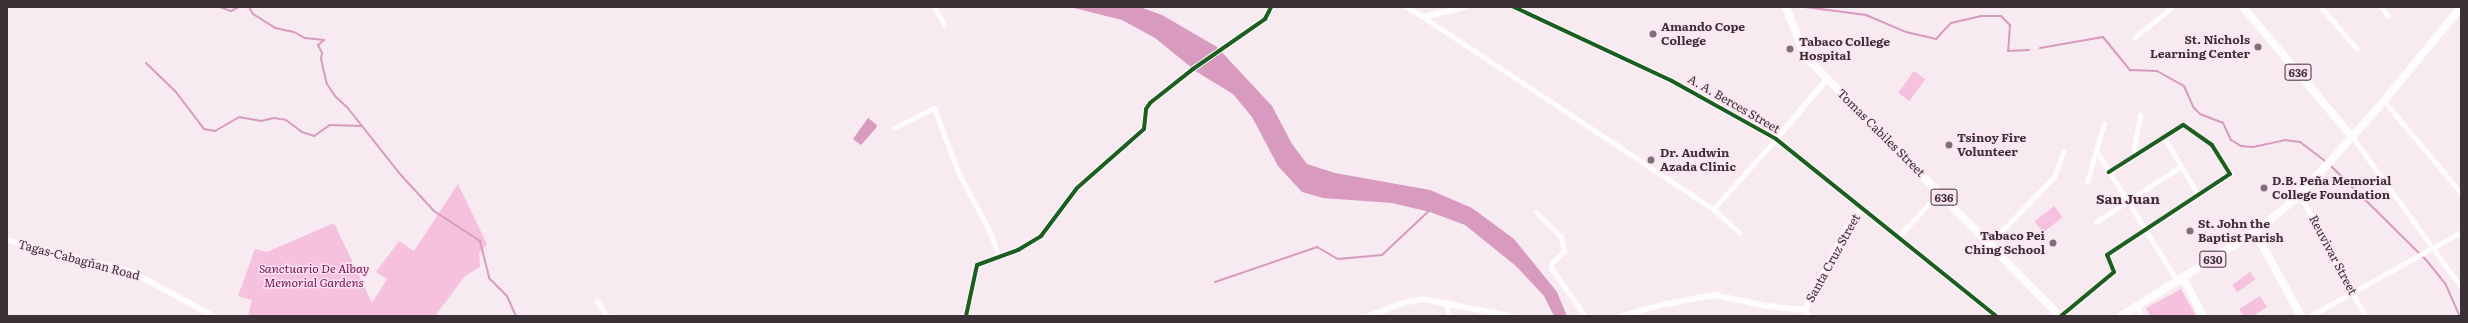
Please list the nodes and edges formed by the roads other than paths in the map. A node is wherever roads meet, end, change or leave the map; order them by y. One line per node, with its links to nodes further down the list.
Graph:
1 (934, 7): 14 (street)
2 (1271, 7): 48 (street)
3 (1406, 7): 13 (street)
4 (1465, 7): 13 (street)
5 (1514, 7): 24 (street, A. A. Berces Street)
6 (2172, 7): 15 (street)
7 (2243, 7): 23 (main road, 636)
8 (2321, 7): 16 (street)
9 (2381, 7): 12 (street)
10 (2461, 7): 18 (main road, 630)
11 (1786, 9): 17 (main road, Tomas Cabiles Street / 636)
12 (2388, 16)
13 (1424, 17): 37 (street)
14 (944, 24)
15 (2134, 38)
16 (2358, 49)
17 (1827, 79): 24 (street); 31 (main road, Tomas Cabiles Street / 636)
18 (2384, 101): 23 (main road, 630); 32 (street)
19 (2140, 115): 27 (street)
20 (2104, 124): 26 (street)
21 (894, 128): 48 (street)
22 (2164, 137): 27 (street); 28 (street); 33 (street)
23 (2353, 138): 34 (main road, 630); 47 (street)
24 (1776, 139): 36 (street, A. A. Berces Street); 37 (street)
25 (2063, 152): 46 (street)
26 (2097, 152): 29 (street); 30 (street)
27 (2134, 156): 29 (street)
28 (2181, 166): 33 (street); 35 (street)
29 (2109, 172): 35 (street)
30 (2087, 182)
31 (1940, 192): 44 (street); 46 (main road, Tomas Cabiles Street / 636)
32 (2461, 193)
33 (2198, 195): 40 (street)
34 (2300, 195): 41 (main road, 630); 51 (street, Reuvivar Street)
35 (2127, 200): 39 (street); 40 (street)
36 (1862, 207): 44 (street, A. A. Berces Street); 55 (street, Santa Cruz Street)
37 (1713, 210): 43 (street)
38 (1536, 212): 63 (street)
39 (2096, 222)
40 (2145, 229): 49 (street); 67 (street)
41 (2255, 232): 49 (main road, 630); 71 (main road)
42 (2461, 232): 47 (street)
43 (1740, 233)
44 (1898, 237): 66 (street, A. A. Berces Street)
45 (7, 240): 57 (street, Tagas-Cabagñan Road)
46 (1990, 243): 67 (main road, Tomas Cabiles Street / 636)
47 (2434, 248): 50 (street); 51 (street)
48 (999, 256): 59 (street)
49 (2180, 280): 54 (main road, 630); 70 (main road)
50 (2461, 287)
51 (2354, 294): 72 (street); 73 (street, Reuvivar Street)
52 (596, 301): 58 (street)
53 (1446, 302): 56 (street); 60 (street); 61 (street)
54 (2136, 307): 68 (main road, 630); 69 (street)
55 (1805, 310): 64 (street); 65 (street)
56 (1496, 314): 62 (street)
57 (213, 316)
58 (607, 316)
59 (966, 316)
60 (1368, 316)
61 (1449, 316)
62 (1510, 316)
63 (1586, 316)
64 (1622, 316)
65 (1809, 316)
66 (1996, 316)
67 (2060, 316)
68 (2121, 316)
69 (2142, 316)
70 (2203, 316)
71 (2301, 316)
72 (2310, 316)
73 (2365, 316)

